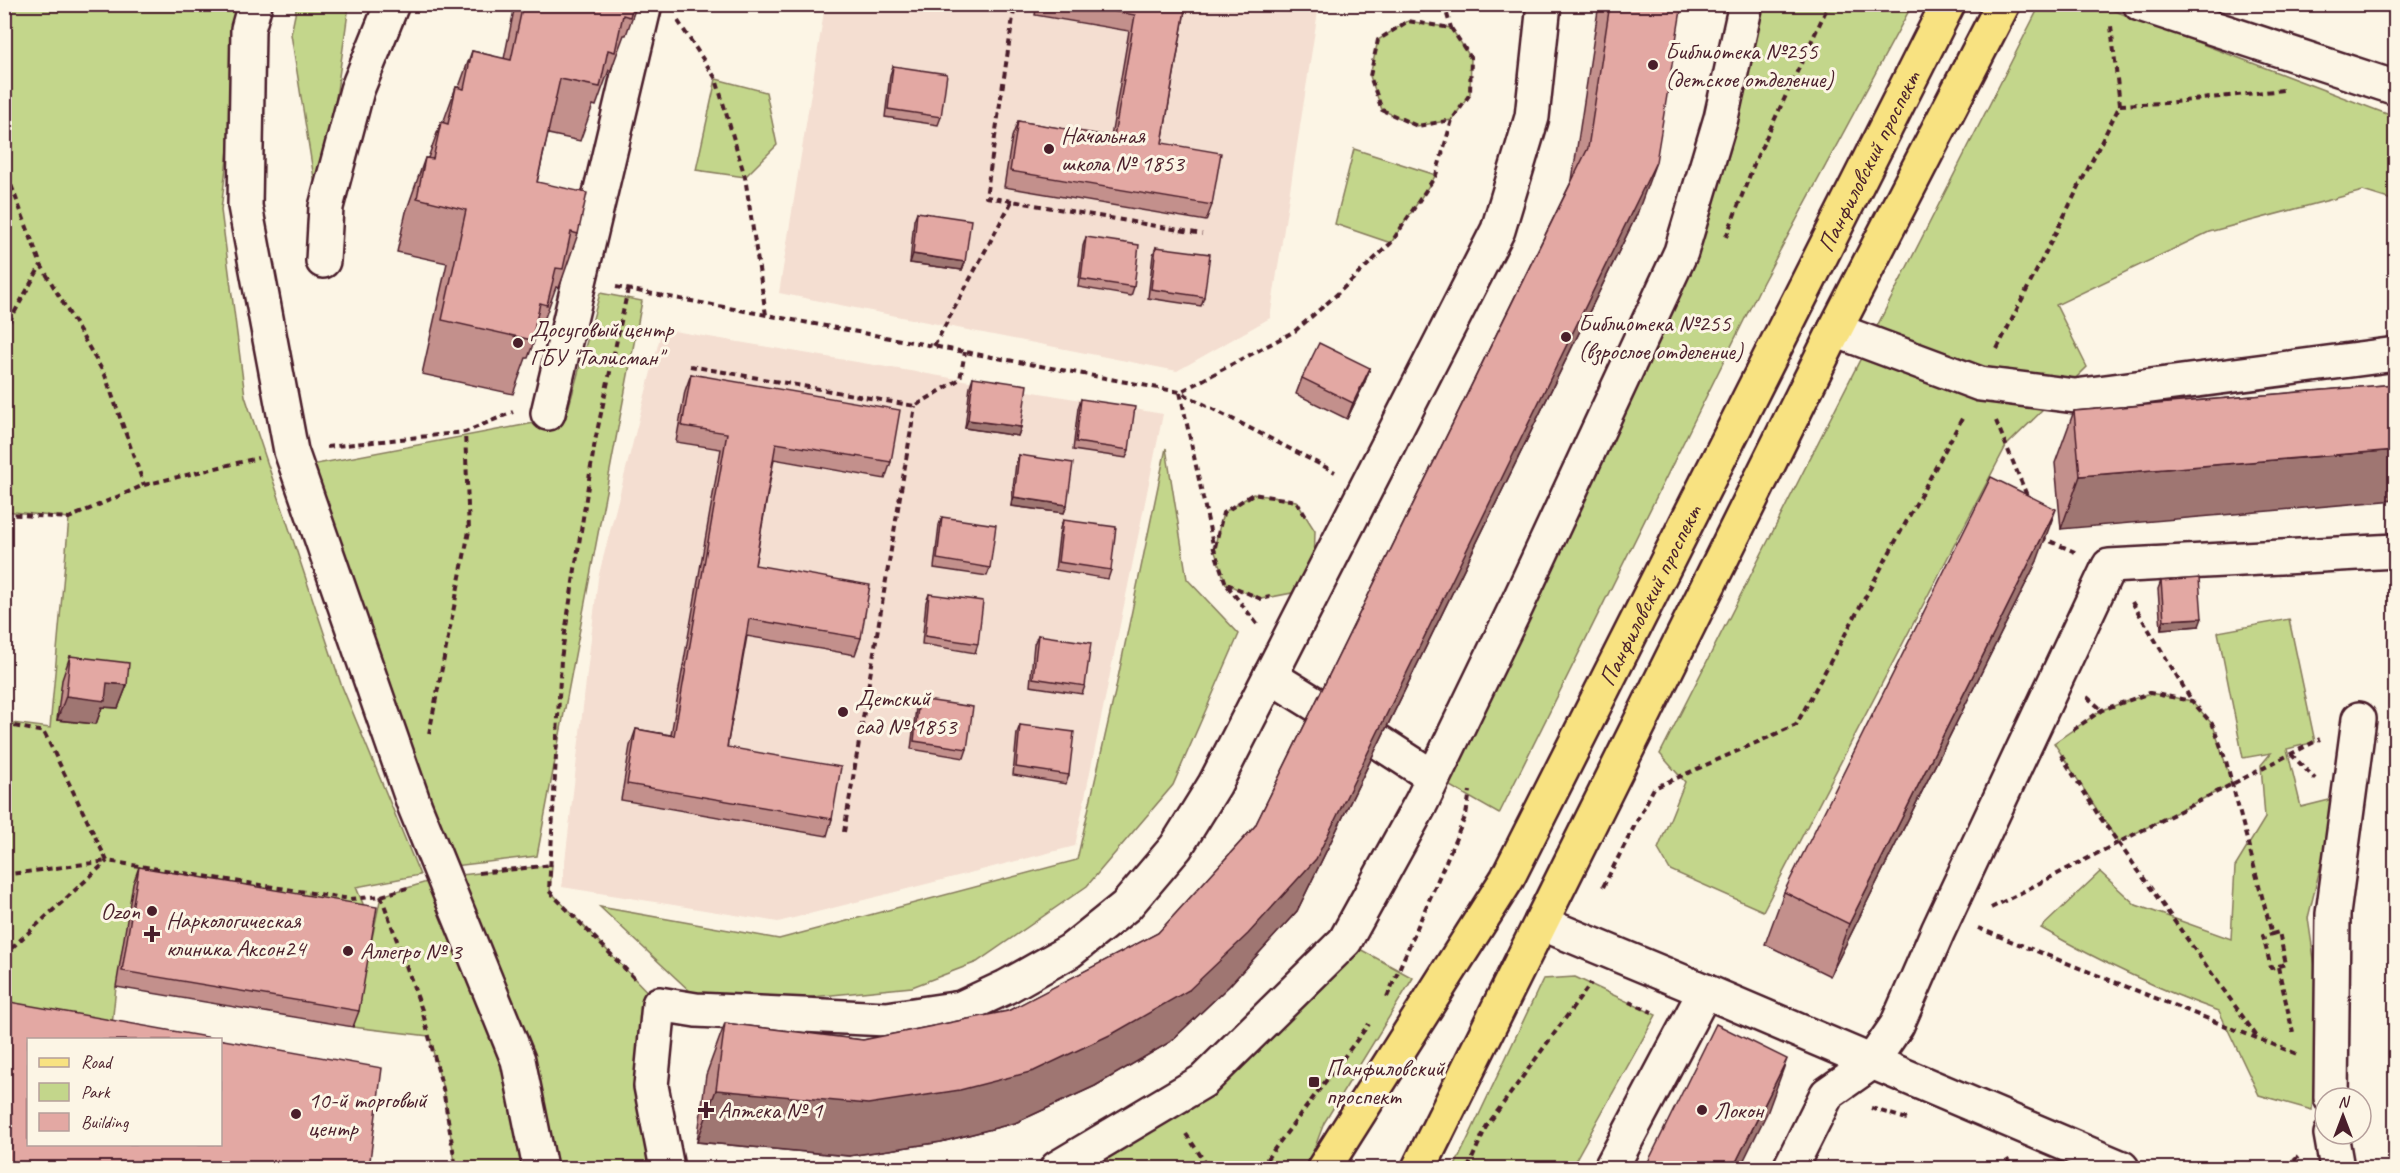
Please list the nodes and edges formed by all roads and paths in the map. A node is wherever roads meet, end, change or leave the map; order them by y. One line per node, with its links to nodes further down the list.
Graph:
1 (255, 4): 61 (street)
2 (392, 4): 23 (street)
3 (1015, 4): 21 (path)
4 (1444, 4): 12 (path)
5 (1544, 4): 40 (street)
6 (1746, 4): 54 (street)
7 (1948, 4): 88 (main road, Панфиловский проспект)
8 (2003, 4): 28 (main road, Панфиловский проспект)
9 (2140, 4): 13 (street)
10 (659, 9): 25 (street); 27 (path)
11 (2109, 16): 15 (path)
12 (1451, 28): 16 (path); 16 (path)
13 (2396, 88)
14 (2291, 89): 15 (path)
15 (2120, 105): 34 (path)
16 (1452, 120): 35 (path)
17 (4, 166): 18 (path)
18 (5, 173): 20 (path)
19 (4, 194): 20 (path)
20 (14, 194): 24 (path)
21 (1012, 201): 22 (path); 30 (path)
22 (1202, 234)
23 (324, 261)
24 (41, 265): 29 (path); 39 (path)
25 (580, 279): 26 (path); 37 (street)
26 (628, 289): 27 (path); 59 (path)
27 (766, 315): 30 (path)
28 (1834, 330): 34 (street); 66 (main road, Панфиловский проспект)
29 (4, 332)
30 (934, 346): 31 (path)
31 (965, 352): 35 (path); 36 (path)
32 (2396, 354): 34 (street)
33 (690, 366): 36 (path)
34 (1980, 384): 63 (path)
35 (1180, 392): 40 (path); 42 (path)
36 (915, 406): 56 (path)
37 (548, 413)
38 (465, 432): 51 (path)
39 (144, 485)
40 (1366, 488): 46 (street)
41 (1309, 521): 42 (path)
42 (1214, 549): 44 (path)
43 (2396, 551): 68 (street)
44 (1226, 584): 45 (path); 46 (path)
45 (1279, 596)
46 (1275, 666): 47 (street); 76 (street)
47 (1320, 707)
48 (2358, 719): 55 (path); 80 (street)
49 (4, 724): 58 (path)
50 (2068, 733): 55 (path)
51 (429, 737)
52 (1379, 742): 54 (street)
53 (2060, 753): 57 (path)
54 (1433, 777): 81 (street)
55 (2232, 784): 57 (path); 67 (path)
56 (844, 832)
57 (2118, 842): 65 (path); 78 (path)
58 (107, 861): 60 (path); 64 (path); 70 (path)
59 (552, 865): 61 (path); 76 (path)
60 (4, 875)
61 (443, 877): 84 (street)
62 (412, 886): 64 (path)
63 (1603, 887)
64 (381, 896): 83 (path)
65 (1984, 912)
66 (1541, 924): 69 (street); 89 (main road, Панфиловский проспект)
67 (2272, 934): 71 (path); 71 (path)
68 (1935, 937): 78 (path); 79 (street)
69 (1609, 951): 72 (path); 74 (street)
70 (4, 956)
71 (2278, 966): 78 (path)
72 (1590, 984): 73 (path); 90 (path)
73 (1601, 989)
74 (1705, 991): 77 (street); 79 (street)
75 (1622, 999): 77 (path)
76 (659, 1004): 85 (street)
77 (1687, 1028): 91 (street)
78 (2258, 1038)
79 (1871, 1063): 92 (street); 93 (street)
80 (2331, 1086)
81 (1166, 1104): 86 (street); 87 (path)
82 (2333, 1146): 94 (street)
83 (456, 1168)
84 (540, 1168)
85 (667, 1168)
86 (1057, 1168)
87 (1209, 1168)
88 (1324, 1168)
89 (1419, 1168)
90 (1468, 1168)
91 (1611, 1168)
92 (1790, 1168)
93 (2122, 1168)
94 (2337, 1168)

